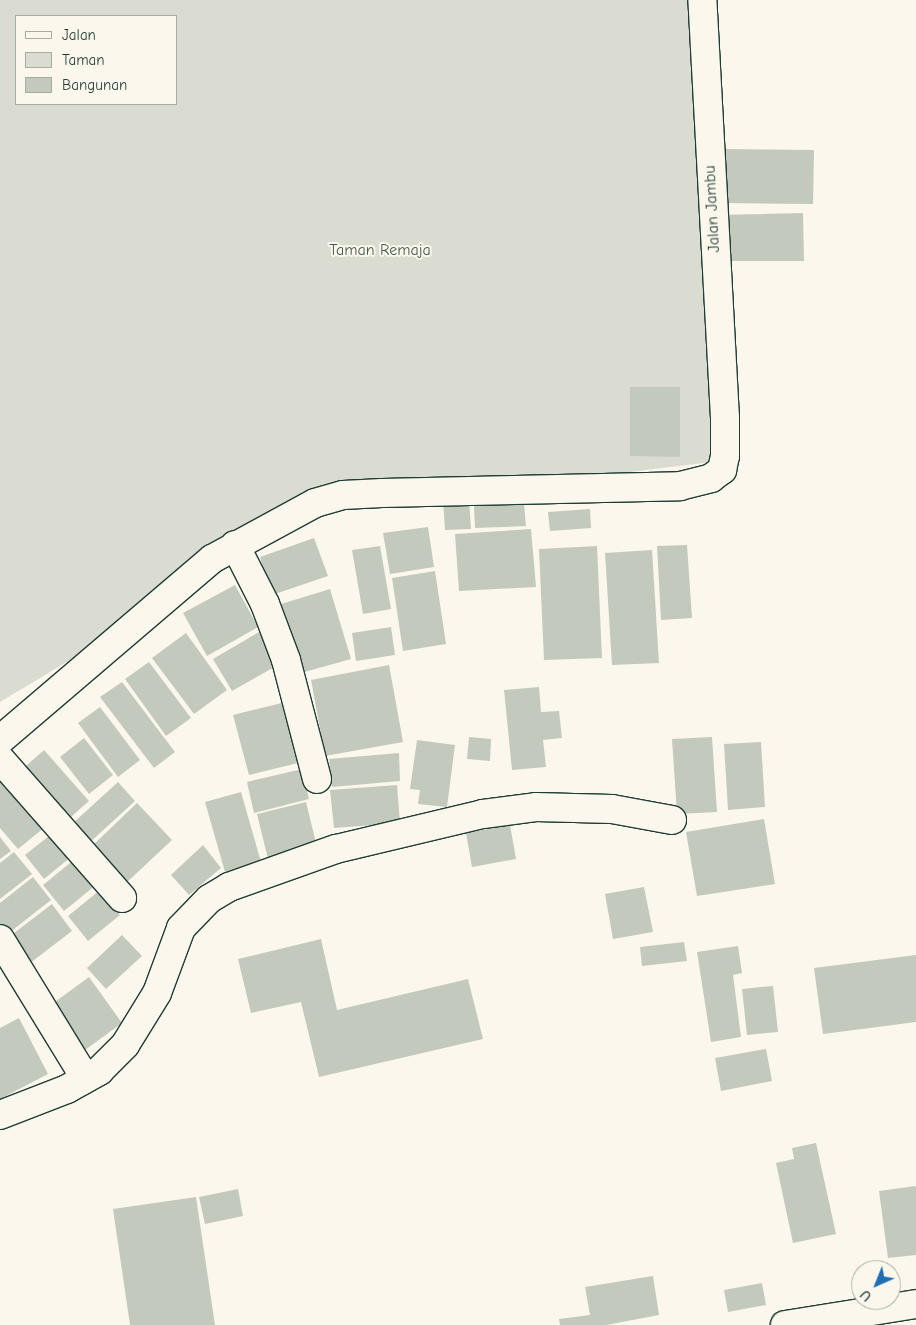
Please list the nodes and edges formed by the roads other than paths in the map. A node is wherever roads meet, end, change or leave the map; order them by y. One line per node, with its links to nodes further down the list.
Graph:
1 (702, 0): 2 (street, Jalan Jambu)
2 (235, 545): 3 (street, Jalan Jambu); 5 (street)
3 (0, 740)
4 (0, 759): 7 (street)
5 (317, 779)
6 (672, 820): 9 (street)
7 (122, 898)
8 (0, 939): 9 (street)
9 (82, 1080): 10 (street)
10 (0, 1115)
11 (916, 1304): 12 (street)
12 (785, 1325)

